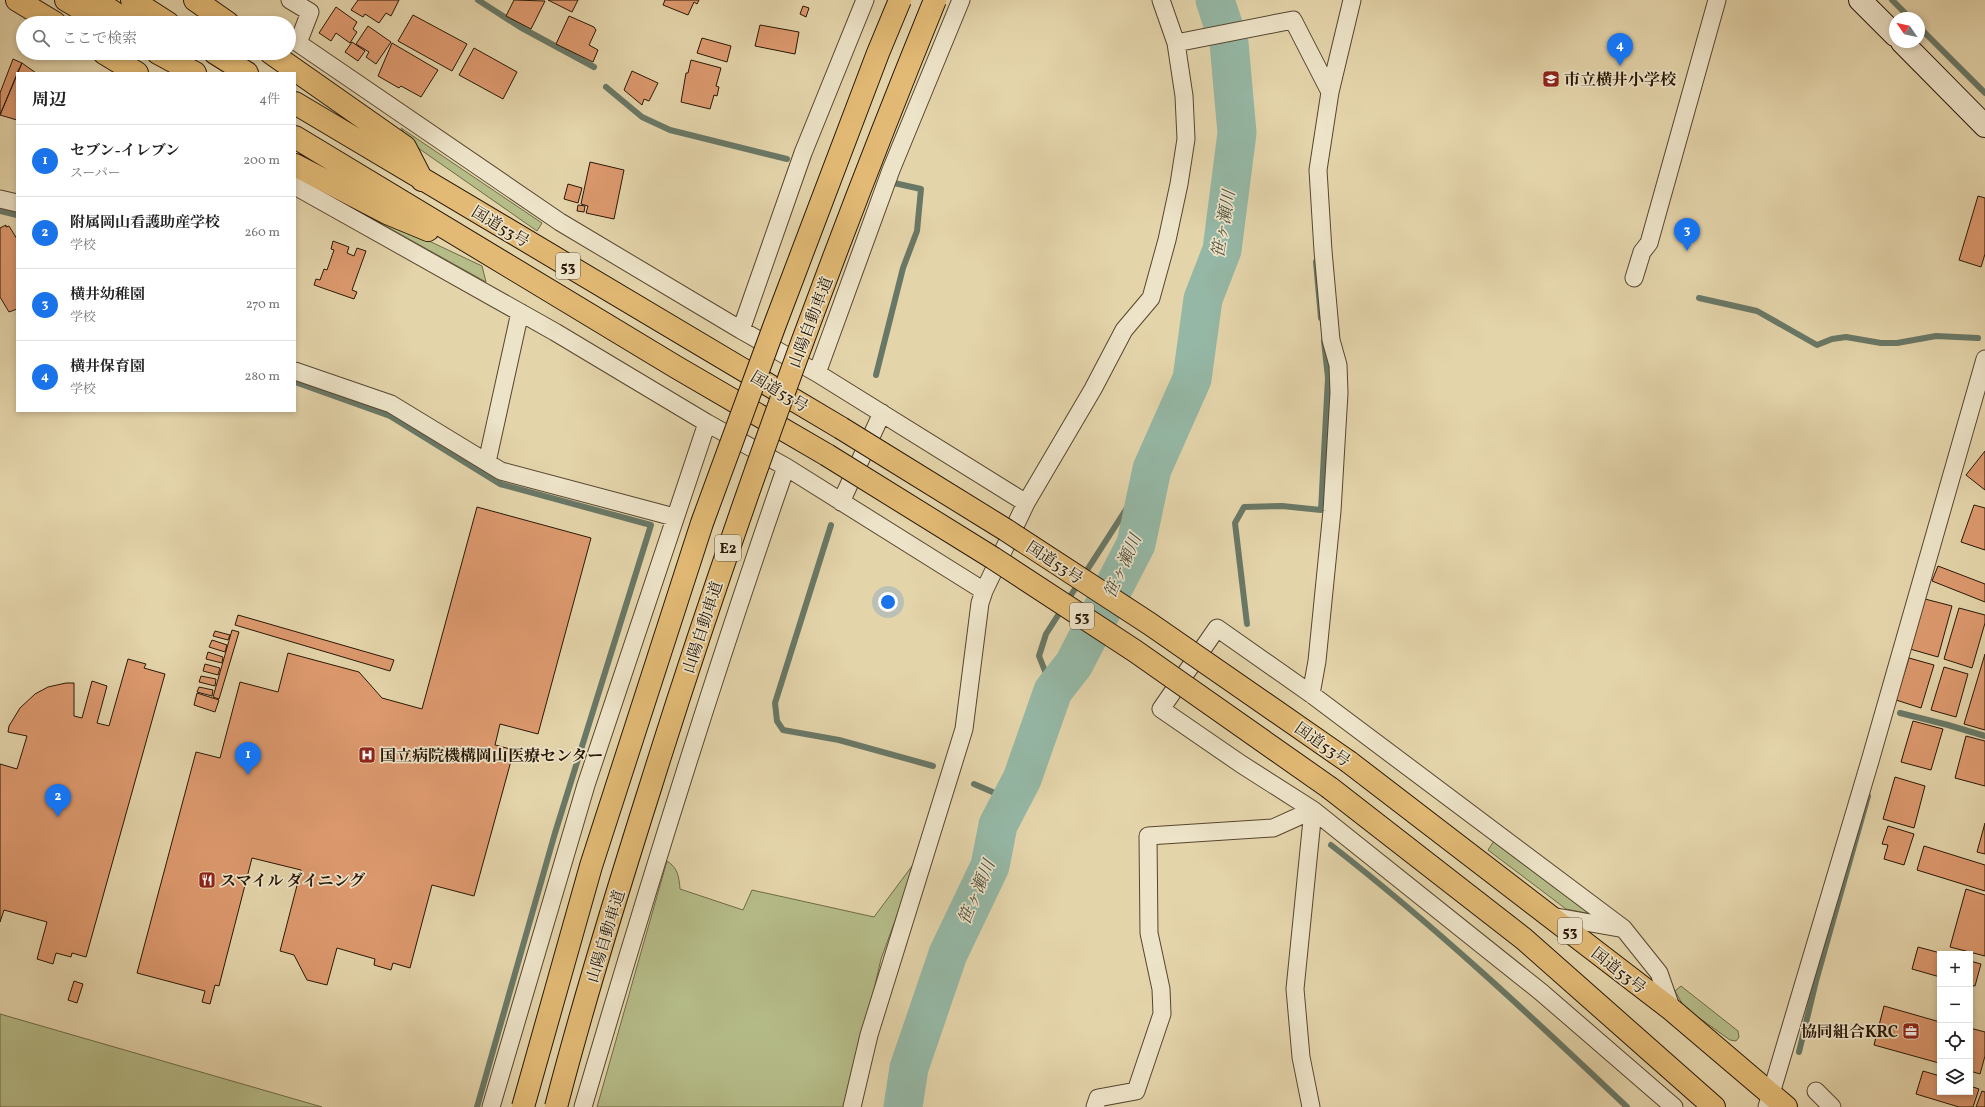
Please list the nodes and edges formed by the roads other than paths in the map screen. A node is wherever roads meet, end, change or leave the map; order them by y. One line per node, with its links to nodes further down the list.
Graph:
1 (17, 0): 15 (highway)
2 (66, 0): 16 (highway)
3 (95, 0): 17 (highway)
4 (132, 0): 18 (highway)
5 (195, 0): 19 (highway)
6 (290, 0): 44 (street)
7 (865, 0): 44 (street)
8 (900, 0): 64 (highway, 山陽自動車道 / E2, bridge)
9 (935, 0): 65 (highway, 山陽自動車道 / E2, bridge)
10 (961, 0): 47 (street)
11 (1161, 0): 21 (street)
12 (1352, 0): 32 (street)
13 (1717, 0): 42 (street)
14 (1860, 0): 20 (street)
15 (43, 16)
16 (93, 16)
17 (119, 16)
18 (157, 16)
19 (218, 16)
20 (1889, 29)
21 (1183, 41): 32 (street); 53 (street)
22 (1908, 48): 34 (street)
23 (116, 60): 28 (highway)
24 (171, 60): 29 (highway)
25 (180, 60): 30 (highway)
26 (226, 60): 31 (highway)
27 (281, 60): 37 (highway)
28 (135, 72)
29 (194, 72)
30 (195, 72)
31 (245, 72)
32 (1330, 92): 56 (street)
33 (296, 104): 37 (highway, 国道53号 / 53)
34 (1985, 126)
35 (296, 138): 41 (highway, 国道53号 / 53)
36 (296, 166): 41 (highway, 53)
37 (422, 180): 58 (highway, 国道53号 / 53, bridge)
38 (296, 187): 43 (street)
39 (0, 199): 40 (street)
40 (16, 203)
41 (493, 257): 71 (highway, 国道53号 / 53, bridge)
42 (1634, 278)
43 (520, 312): 49 (street); 50 (street)
44 (741, 330): 47 (street)
45 (1985, 359): 62 (street)
46 (296, 371): 50 (street)
47 (817, 373): 48 (street)
48 (882, 413): 52 (street); 53 (street)
49 (707, 423): 51 (street); 54 (street)
50 (487, 462): 54 (street)
51 (786, 467): 52 (street); 66 (street)
52 (841, 502): 55 (street)
53 (1026, 503): 55 (street)
54 (674, 517): 63 (street)
55 (984, 591): 67 (street)
56 (1311, 694): 57 (street); 59 (street)
57 (1313, 810): 68 (street); 69 (street); 70 (street)
58 (1550, 916): 59 (street); 60 (highway, 国道53号 / 53)
59 (1623, 928): 60 (street)
60 (1672, 1010): 62 (highway, 国道53号 / 53)
61 (1816, 1091): 72 (street)
62 (1775, 1103)
63 (491, 1107)
64 (523, 1107)
65 (556, 1107)
66 (583, 1107)
67 (852, 1107)
68 (1095, 1107)
69 (1311, 1107)
70 (1674, 1107)
71 (1714, 1107)
72 (1832, 1107)

